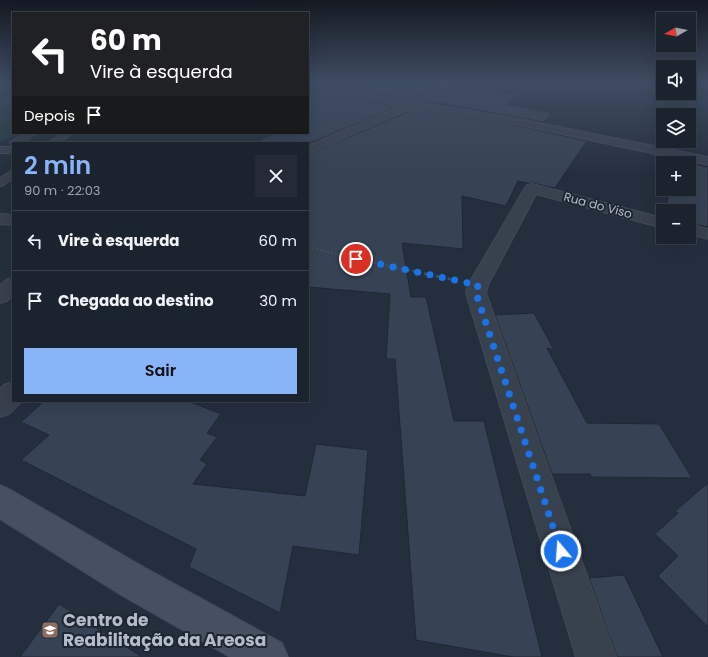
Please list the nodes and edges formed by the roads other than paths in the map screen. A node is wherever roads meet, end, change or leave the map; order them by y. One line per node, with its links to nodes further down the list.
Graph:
1 (384, 114): 10 (street)
2 (474, 114): 11 (street)
3 (32, 134): 5 (lane)
4 (67, 134): 6 (lane)
5 (18, 142)
6 (55, 142)
7 (12, 145): 8 (lane)
8 (1, 150): 9 (lane)
9 (12, 150)
10 (309, 150)
11 (708, 161)
12 (12, 174): 13 (lane)
13 (0, 183)
14 (0, 219): 15 (street)
15 (12, 220)
16 (656, 221): 25 (street, Rua do Viso)
17 (696, 231): 18 (street)
18 (708, 234)
19 (12, 285): 20 (street)
20 (0, 296)
21 (12, 394): 22 (street)
22 (0, 406)
23 (0, 502): 24 (main road)
24 (268, 657)
25 (596, 657)

